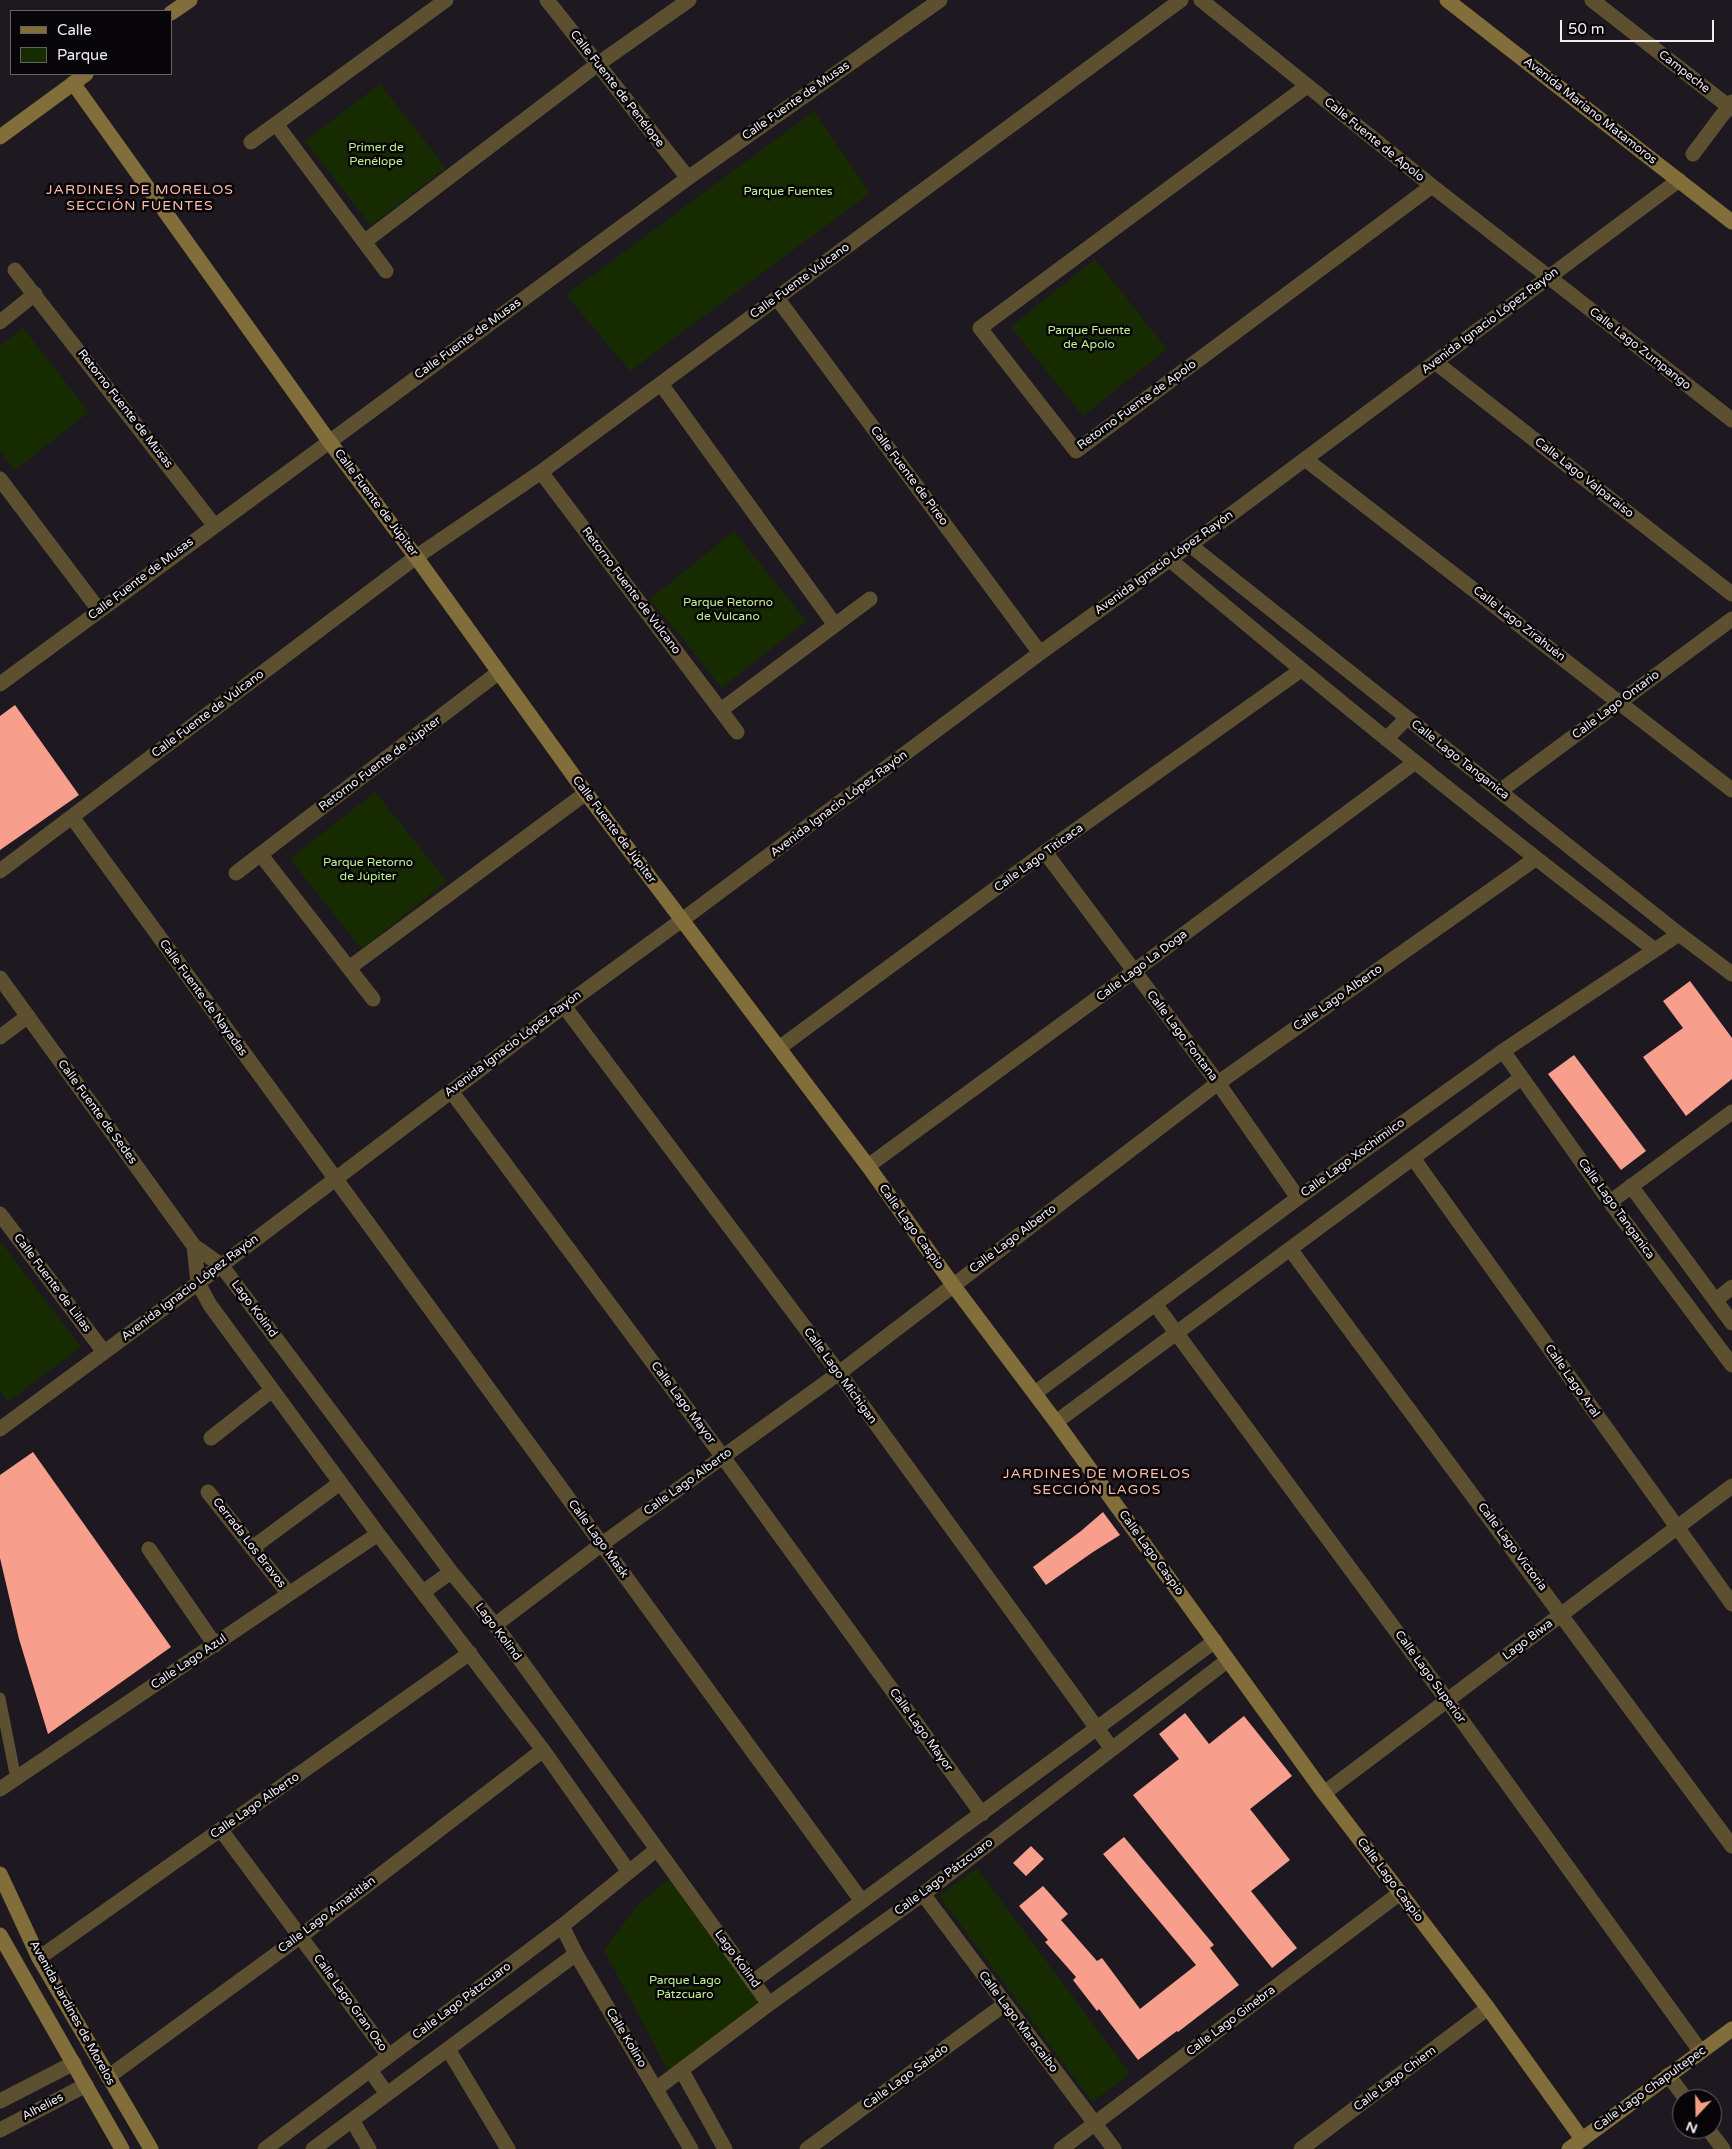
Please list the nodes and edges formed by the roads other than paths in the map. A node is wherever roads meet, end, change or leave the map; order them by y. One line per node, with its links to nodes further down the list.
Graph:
1 (446, 0): 14 (street)
2 (546, 0): 9 (street, Calle Fuente de Penélope)
3 (689, 0): 9 (street)
4 (940, 0): 18 (street, Calle Fuente de Musas)
5 (1181, 0): 27 (street, Calle Fuente Vulcano)
6 (1201, 0): 12 (street, Calle Fuente de Apolo)
7 (1448, 0): 19 (street, Avenida Mariano Matamoros)
8 (1592, 0): 13 (street, Campeche)
9 (598, 64): 18 (street, Calle Fuente de Penélope); 22 (street)
10 (85, 75): 11 (street)
11 (73, 84): 15 (street); 32 (street, Calle Fuente de Júpiter)
12 (1307, 86): 20 (street, Calle Fuente de Apolo); 20 (street, Retorno Fuente de Apolo)
13 (1731, 106): 17 (street)
14 (276, 124): 16 (street); 22 (street)
15 (0, 137)
16 (252, 142)
17 (1693, 154)
18 (688, 178): 32 (street, Calle Fuente de Musas)
19 (1679, 180): 21 (street, Avenida Mariano Matamoros); 25 (street, Avenida Ignacio López Rayón)
20 (1432, 186): 25 (street, Calle Fuente de Apolo)
21 (1732, 222)
22 (364, 242): 24 (street)
23 (16, 270): 26 (street, Retorno Fuente de Musas)
24 (386, 271)
25 (1548, 278): 29 (street, Avenida Ignacio López Rayón); 31 (street, Calle Lago Zumpango)
26 (35, 294): 28 (street); 36 (street, Retorno Fuente de Musas)
27 (777, 298): 30 (street, Calle Fuente Vulcano); 45 (street, Calle Fuente de Pireo)
28 (0, 322)
29 (1435, 362): 33 (street, Avenida Ignacio López Rayón); 40 (street, Calle Lago Valparaíso)
30 (661, 384): 34 (street, Calle Fuente Vulcano); 44 (street)
31 (1732, 420)
32 (329, 440): 36 (street, Calle Fuente de Musas); 38 (street, Calle Fuente de Júpiter)
33 (1305, 459): 37 (street, Avenida Ignacio López Rayón); 49 (street, Calle Lago Zirahuén)
34 (541, 472): 38 (street, Calle Fuente Vulcano); 50 (street, Retorno Fuente de Vulcano)
35 (0, 479): 42 (street)
36 (214, 525): 42 (street, Calle Fuente de Musas)
37 (1190, 545): 39 (street, Avenida Ignacio López Rayón); 51 (street, Calle Lago Tanganica)
38 (416, 557): 47 (street, Calle Fuente de Júpiter); 58 (street, Calle Fuente de Vulcano)
39 (1169, 559): 45 (street, Avenida Ignacio López Rayón); 46 (street)
40 (1732, 594)
41 (870, 599): 44 (street)
42 (99, 610): 48 (street, Calle Fuente de Musas)
43 (1732, 619): 49 (street, Calle Lago Ontario)
44 (835, 625): 50 (street)
45 (1040, 653): 64 (street, Avenida Ignacio López Rayón)
46 (1301, 670): 53 (street); 59 (street, Calle Lago Titicaca)
47 (499, 672): 57 (street, Calle Fuente de Júpiter); 60 (street, Retorno Fuente de Júpiter)
48 (0, 684)
49 (1619, 701): 55 (street, Calle Lago Zirahuén); 56 (street, Calle Lago Ontario)
50 (721, 710): 52 (street, Retorno Fuente de Vulcano)
51 (1407, 718): 53 (street); 56 (street, Calle Lago Tanganica)
52 (737, 732)
53 (1386, 739): 54 (street)
54 (1414, 763): 61 (street); 68 (street, Calle Lago La Doga)
55 (1732, 790)
56 (1500, 792): 65 (street, Calle Lago Tanganica)
57 (586, 793): 64 (street, Calle Fuente de Júpiter); 67 (street)
58 (72, 817): 62 (street, Calle Fuente de Vulcano); 83 (street, Calle Fuente de Nayadas)
59 (1045, 852): 68 (street, Calle Lago Fontana); 75 (street, Calle Lago Titicaca)
60 (261, 855): 63 (street, Retorno Fuente de Júpiter); 67 (street)
61 (1535, 859): 66 (street); 78 (street, Calle Lago Alberto)
62 (0, 871)
63 (236, 873)
64 (682, 920): 72 (street, Avenida Ignacio López Rayón); 75 (street, Calle Lago Caspio)
65 (1679, 934): 66 (street, Calle Lago Xochimilco); 69 (street, Calle Lago Tanganica)
66 (1655, 950): 76 (street, Calle Lago Xochimilco)
67 (349, 968): 71 (street)
68 (1134, 972): 78 (street, Calle Lago Fontana); 82 (street, Calle Lago La Doga)
69 (1732, 974)
70 (0, 978): 73 (street, Calle Fuente de Sedes)
71 (373, 999)
72 (564, 1006): 79 (street, Avenida Ignacio López Rayón); 100 (street, Calle Lago Michigan)
73 (28, 1016): 74 (street); 88 (street, Calle Fuente de Sedes)
74 (0, 1037)
75 (779, 1048): 82 (street, Calle Lago Caspio)
76 (1503, 1051): 77 (street, Calle Lago Tanganica); 85 (street, Calle Lago Xochimilco)
77 (1521, 1078): 81 (street); 86 (street, Calle Lago Tanganica)
78 (1218, 1083): 85 (street, Calle Lago Fontana); 92 (street, Calle Lago Alberto)
79 (451, 1091): 83 (street, Avenida Ignacio López Rayón); 106 (street, Calle Lago Mayor)
80 (1732, 1112): 84 (street)
81 (1413, 1158): 89 (street); 110 (street, Calle Lago Aral)
82 (868, 1166): 92 (street, Calle Lago Caspio)
83 (334, 1179): 90 (street, Avenida Ignacio López Rayón); 112 (street, Calle Lago Mask)
84 (1631, 1186): 86 (street); 94 (street, Calle Lago Tanganica)
85 (1298, 1198): 95 (street, Calle Lago Xochimilco)
86 (1610, 1202): 99 (street, Calle Lago Tanganica)
87 (0, 1214): 98 (street, Calle Fuente de Lilias)
88 (194, 1246): 90 (street, Calle Fuente de Sedes); 91 (street, Calle Fuente de Sedes)
89 (1290, 1249): 97 (street); 119 (street, Calle Lago Victoria)
90 (221, 1265): 91 (street, Avenida Ignacio López Rayón); 115 (street, Lago Kolind)
91 (198, 1283): 98 (street, Avenida Ignacio López Rayón); 101 (street)
92 (953, 1284): 100 (street, Calle Lago Alberto); 102 (street, Calle Lago Caspio)
93 (1732, 1287): 94 (street)
94 (1716, 1300): 96 (street, Calle Lago Tanganica)
95 (1155, 1304): 97 (street, Calle Lago Superior); 102 (street, Calle Lago Xochimilco)
96 (1732, 1323)
97 (1177, 1332): 103 (street); 126 (street, Calle Lago Superior)
98 (104, 1352): 104 (street, Avenida Ignacio López Rayón)
99 (1732, 1365)
100 (839, 1373): 106 (street, Calle Lago Alberto); 127 (street, Calle Lago Michigan)
101 (272, 1390): 105 (street); 107 (street)
102 (1035, 1393): 103 (street, Calle Lago Caspio)
103 (1056, 1422): 121 (street, Calle Lago Caspio)
104 (0, 1429)
105 (210, 1438)
106 (723, 1457): 112 (street, Calle Lago Alberto); 135 (street, Calle Lago Mayor)
107 (340, 1482): 111 (street); 113 (street)
108 (1732, 1486): 110 (street, Lago Biwa)
109 (208, 1492): 113 (street, Cerrada Los Bravos)
110 (1676, 1528): 118 (street, Calle Lago Aral); 119 (street, Lago Biwa)
111 (378, 1534): 116 (street); 117 (street, Calle Lago Azul)
112 (602, 1544): 120 (street, Calle Lago Alberto); 143 (street, Calle Lago Mask)
113 (252, 1548): 117 (street, Cerrada Los Bravos)
114 (149, 1549): 122 (street)
115 (451, 1572): 116 (street); 120 (street, Lago Kolind)
116 (422, 1592): 123 (street)
117 (289, 1594): 122 (street, Calle Lago Azul)
118 (1732, 1604)
119 (1562, 1614): 126 (street, Lago Biwa); 137 (street, Calle Lago Victoria)
120 (495, 1625): 138 (street, Lago Kolind)
121 (1215, 1641): 124 (street, Calle Lago Caspio); 127 (street)
122 (215, 1645): 131 (street, Calle Lago Azul)
123 (470, 1653): 129 (street); 136 (street, Calle Lago Alberto)
124 (1228, 1660): 128 (street, Calle Lago Pátzcuaro); 133 (street, Calle Lago Caspio)
125 (0, 1698): 131 (lane)
126 (1448, 1700): 133 (street, Lago Biwa); 155 (street, Calle Lago Superior)
127 (1097, 1728): 128 (street, Calle Lago Michigan); 130 (street)
128 (1112, 1749): 134 (street, Calle Lago Pátzcuaro)
129 (543, 1750): 139 (street); 146 (street, Calle Lago Amatitlán)
130 (1036, 1774): 134 (street); 135 (street)
131 (16, 1778): 132 (street, Calle Lago Azul)
132 (0, 1789)
133 (1324, 1793): 141 (street, Calle Lago Caspio)
134 (1052, 1794): 142 (street, Calle Lago Pátzcuaro)
135 (982, 1814): 143 (street)
136 (220, 1830): 146 (street, Calle Lago Gran Oso); 148 (street, Calle Lago Alberto)
137 (1732, 1846)
138 (656, 1850): 139 (street, Calle Lago Pátzcuaro); 149 (street, Lago Kolind)
139 (629, 1872): 144 (street, Calle Lago Pátzcuaro)
140 (0, 1874): 148 (street, Avenida Jardines de Morelos)
141 (1400, 1893): 152 (street, Calle Lago Caspio); 168 (street, Calle Lago Ginebra)
142 (922, 1894): 150 (street, Calle Lago Pátzcuaro); 151 (street, Calle Lago Maracaibo)
143 (861, 1900): 149 (street)
144 (562, 1926): 147 (street, Calle Kolino); 156 (street, Calle Lago Pátzcuaro)
145 (0, 1935): 157 (street, Avenida Jardines de Morelos)
146 (300, 1936): 156 (street, Calle Lago Gran Oso); 161 (street, Calle Lago Amatitlán)
147 (576, 1954): 154 (street); 163 (street, Calle Kolino)
148 (39, 1958): 161 (street, Avenida Jardines de Morelos)
149 (754, 1981): 150 (street, Lago Kolind)
150 (769, 2004): 159 (street, Calle Lago Pátzcuaro)
151 (1005, 2004): 168 (street, Calle Lago Maracaibo); 179 (street, Calle Lago Salado)
152 (1488, 2008): 170 (street, Calle Lago Caspio); 182 (street, Calle Lago Chiem)
153 (1732, 2029): 155 (street, Calle Lago Chapultepec)
154 (448, 2049): 165 (street); 176 (street)
155 (1701, 2052): 160 (street, Calle Lago Chapultepec)
156 (389, 2056): 158 (street, Calle Lago Pátzcuaro)
157 (74, 2063): 162 (street, Avenida Jardines de Morelos); 166 (street)
158 (370, 2070): 165 (street); 173 (street, Calle Lago Pátzcuaro)
159 (682, 2071): 163 (street, Calle Lago Pátzcuaro); 178 (street)
160 (1668, 2075): 164 (street); 170 (street, Calle Lago Chapultepec)
161 (108, 2077): 172 (street, Avenida Jardines de Morelos)
162 (86, 2085): 169 (street, Alhelies); 171 (street, Avenida Jardines de Morelos)
163 (656, 2089): 177 (street, Calle Kolino)
164 (1678, 2089)
165 (387, 2094): 167 (street)
166 (0, 2101)
167 (352, 2120): 174 (street); 175 (street)
168 (1095, 2124): 180 (street, Calle Lago Ginebra); 181 (street, Calle Lago Maracaibo)
169 (0, 2130)
170 (1582, 2139): 183 (street, Calle Lago Chapultepec)
171 (122, 2149)
172 (151, 2149)
173 (265, 2149)
174 (313, 2149)
175 (369, 2149)
176 (508, 2149)
177 (691, 2149)
178 (725, 2149)
179 (807, 2149)
180 (1061, 2149)
181 (1114, 2149)
182 (1301, 2149)
183 (1569, 2149)

